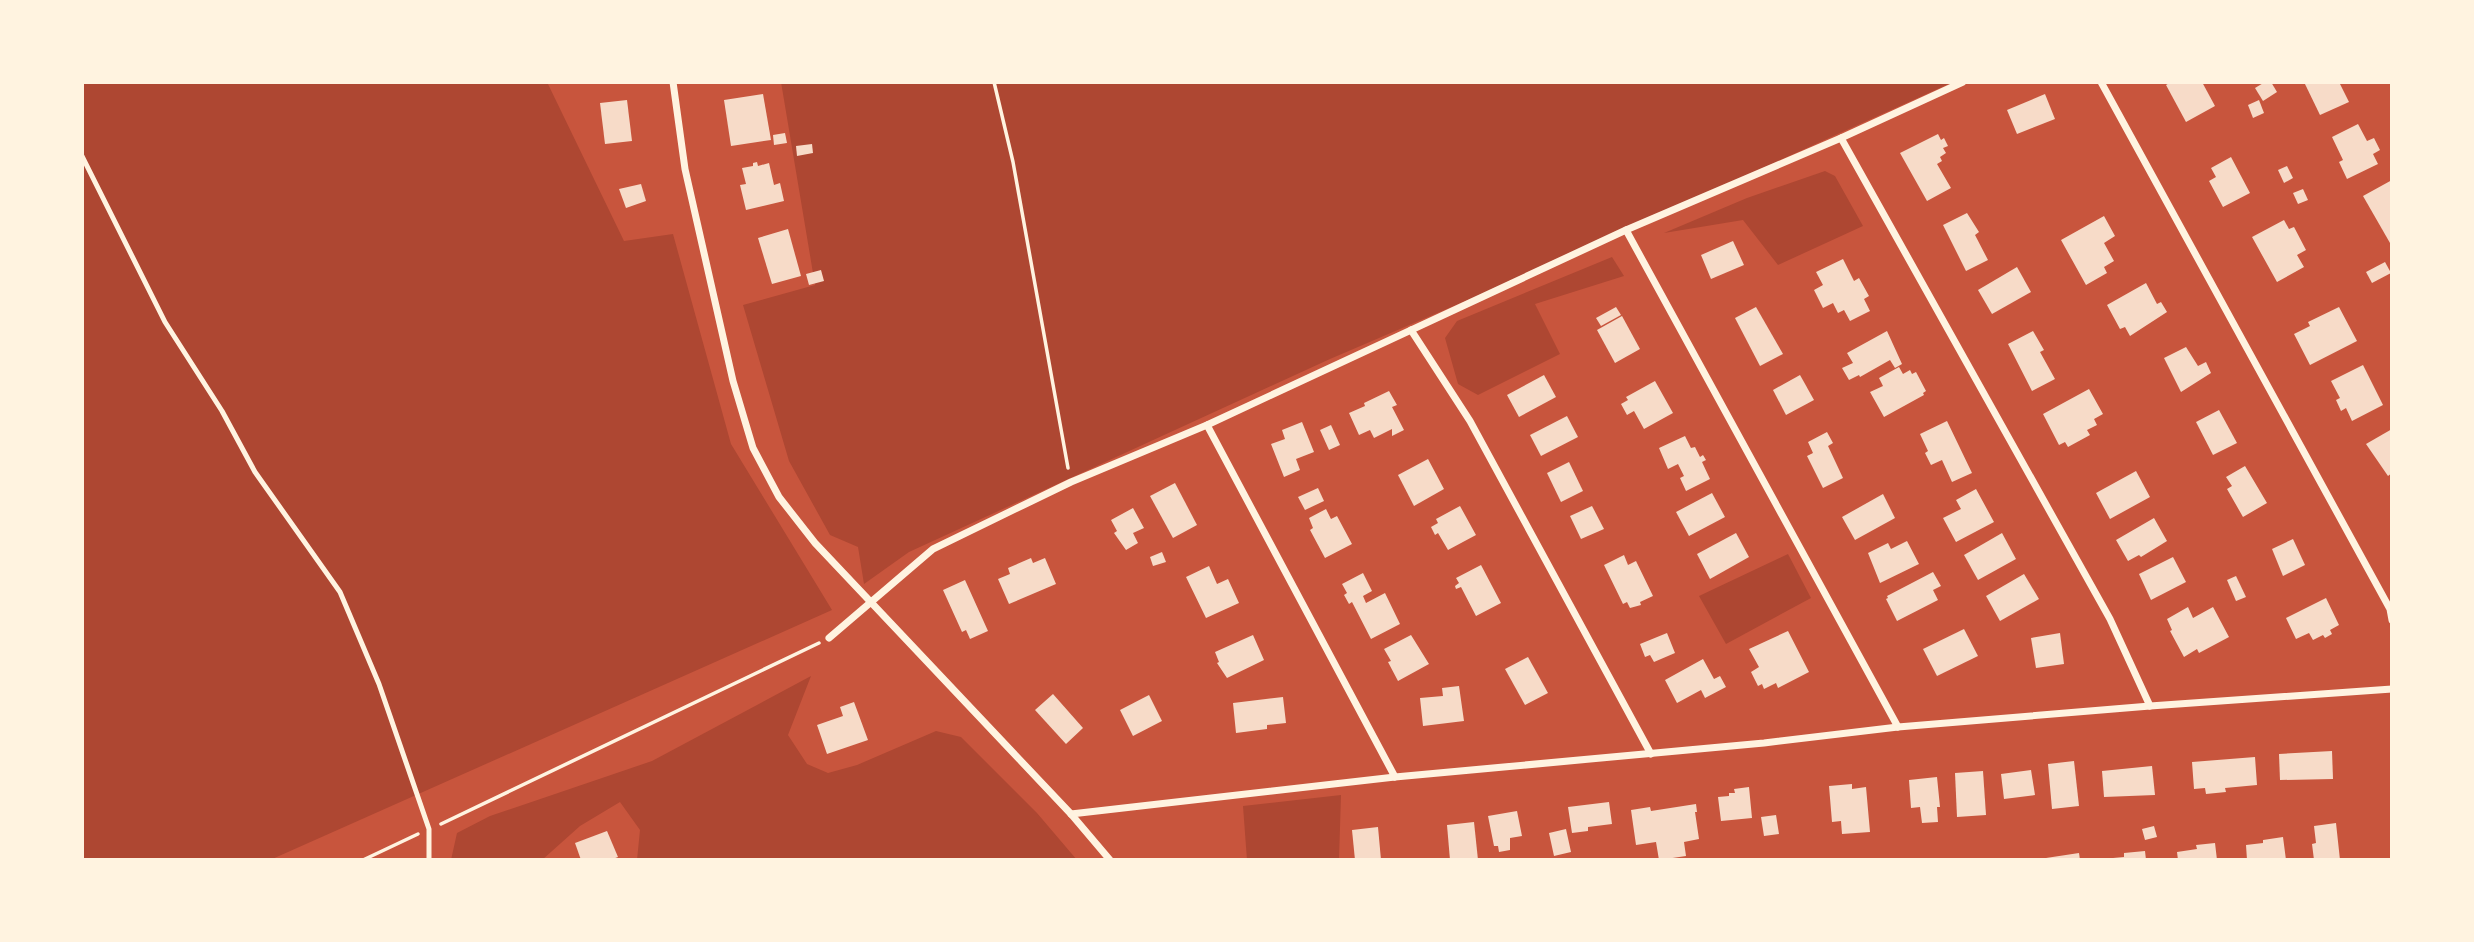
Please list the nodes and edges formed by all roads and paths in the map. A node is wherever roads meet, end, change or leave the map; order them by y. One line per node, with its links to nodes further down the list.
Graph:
1 (673, 82): 11 (street)
2 (994, 82): 10 (path)
3 (1963, 82): 5 (street)
4 (2101, 82): 12 (street)
5 (1841, 138): 7 (street); 15 (street)
6 (82, 156): 20 (lane)
7 (1626, 230): 8 (street); 16 (street)
8 (1411, 330): 9 (street); 17 (street)
9 (1207, 425): 10 (street); 18 (street)
10 (1071, 482): 11 (street)
11 (870, 601): 13 (street); 19 (street)
12 (2392, 620)
13 (829, 638): 20 (path)
14 (2392, 689): 15 (street)
15 (2150, 706): 16 (street)
16 (1898, 727): 17 (street)
17 (1651, 754): 18 (street)
18 (1395, 778): 19 (street)
19 (1072, 814): 23 (street)
20 (429, 830): 21 (path); 22 (lane)
21 (363, 860)
22 (429, 860)
23 (1110, 860)

